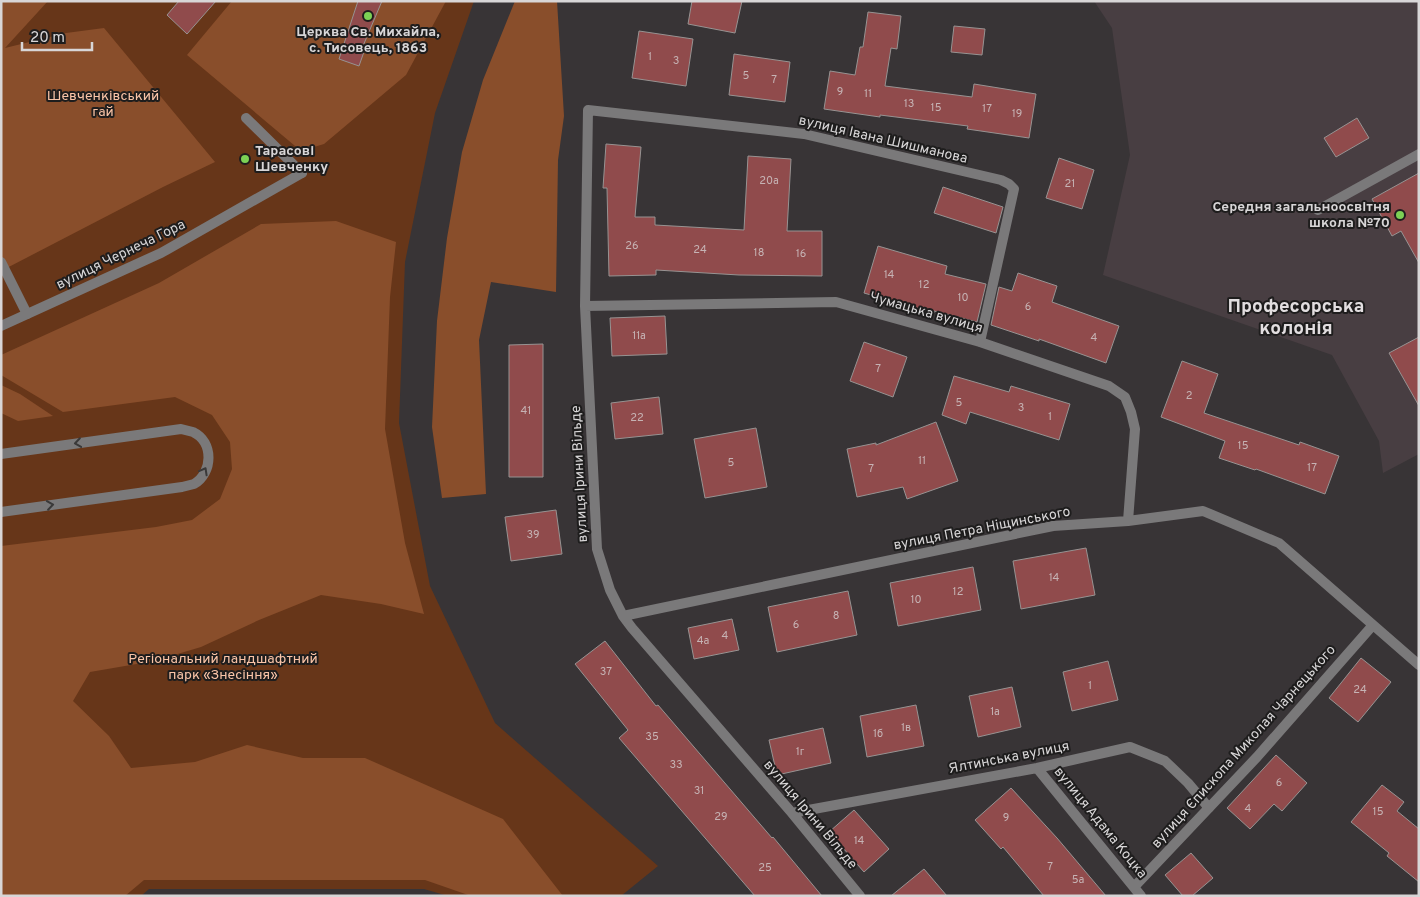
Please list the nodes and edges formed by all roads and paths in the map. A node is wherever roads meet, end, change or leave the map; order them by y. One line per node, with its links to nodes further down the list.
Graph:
1 (588, 110): 6 (street, вулиця Ірини Вільде); 9 (street, вулиця Івана Шишманова)
2 (246, 118): 7 (street, вулиця Чернеча Гора)
3 (1419, 154): 4 (street)
4 (1318, 210)
5 (1, 262): 7 (street)
6 (584, 306): 9 (street, Чумацька вулиця); 13 (street, вулиця Ірини Вільде)
7 (27, 314): 8 (street, вулиця Чернеча Гора)
8 (1, 326)
9 (980, 342): 12 (street, Чумацька вулиця)
10 (1, 454): 11 (street, one-way to 10)
11 (1, 512)
12 (1128, 521): 13 (street, вулиця Петра Ніщинського); 14 (street, вулиця Петра Ніщинського)
13 (623, 616): 18 (street, вулиця Ірини Вільде)
14 (1373, 625): 15 (street, вулиця Петра Ніщинського); 17 (street, вулиця Єпископа Миколая Чарнецького)
15 (1419, 664)
16 (1037, 768): 17 (street, Ялтинська вулиця); 18 (street, Ялтинська вулиця); 19 (street, вулиця Адама Коцка)
17 (1209, 808): 19 (street, вулиця Єпископа Миколая Чарнецького)
18 (792, 813): 20 (street, вулиця Ірини Вільде)
19 (1134, 887): 21 (street, вулиця Адама Коцка)
20 (860, 896)
21 (1141, 896)

